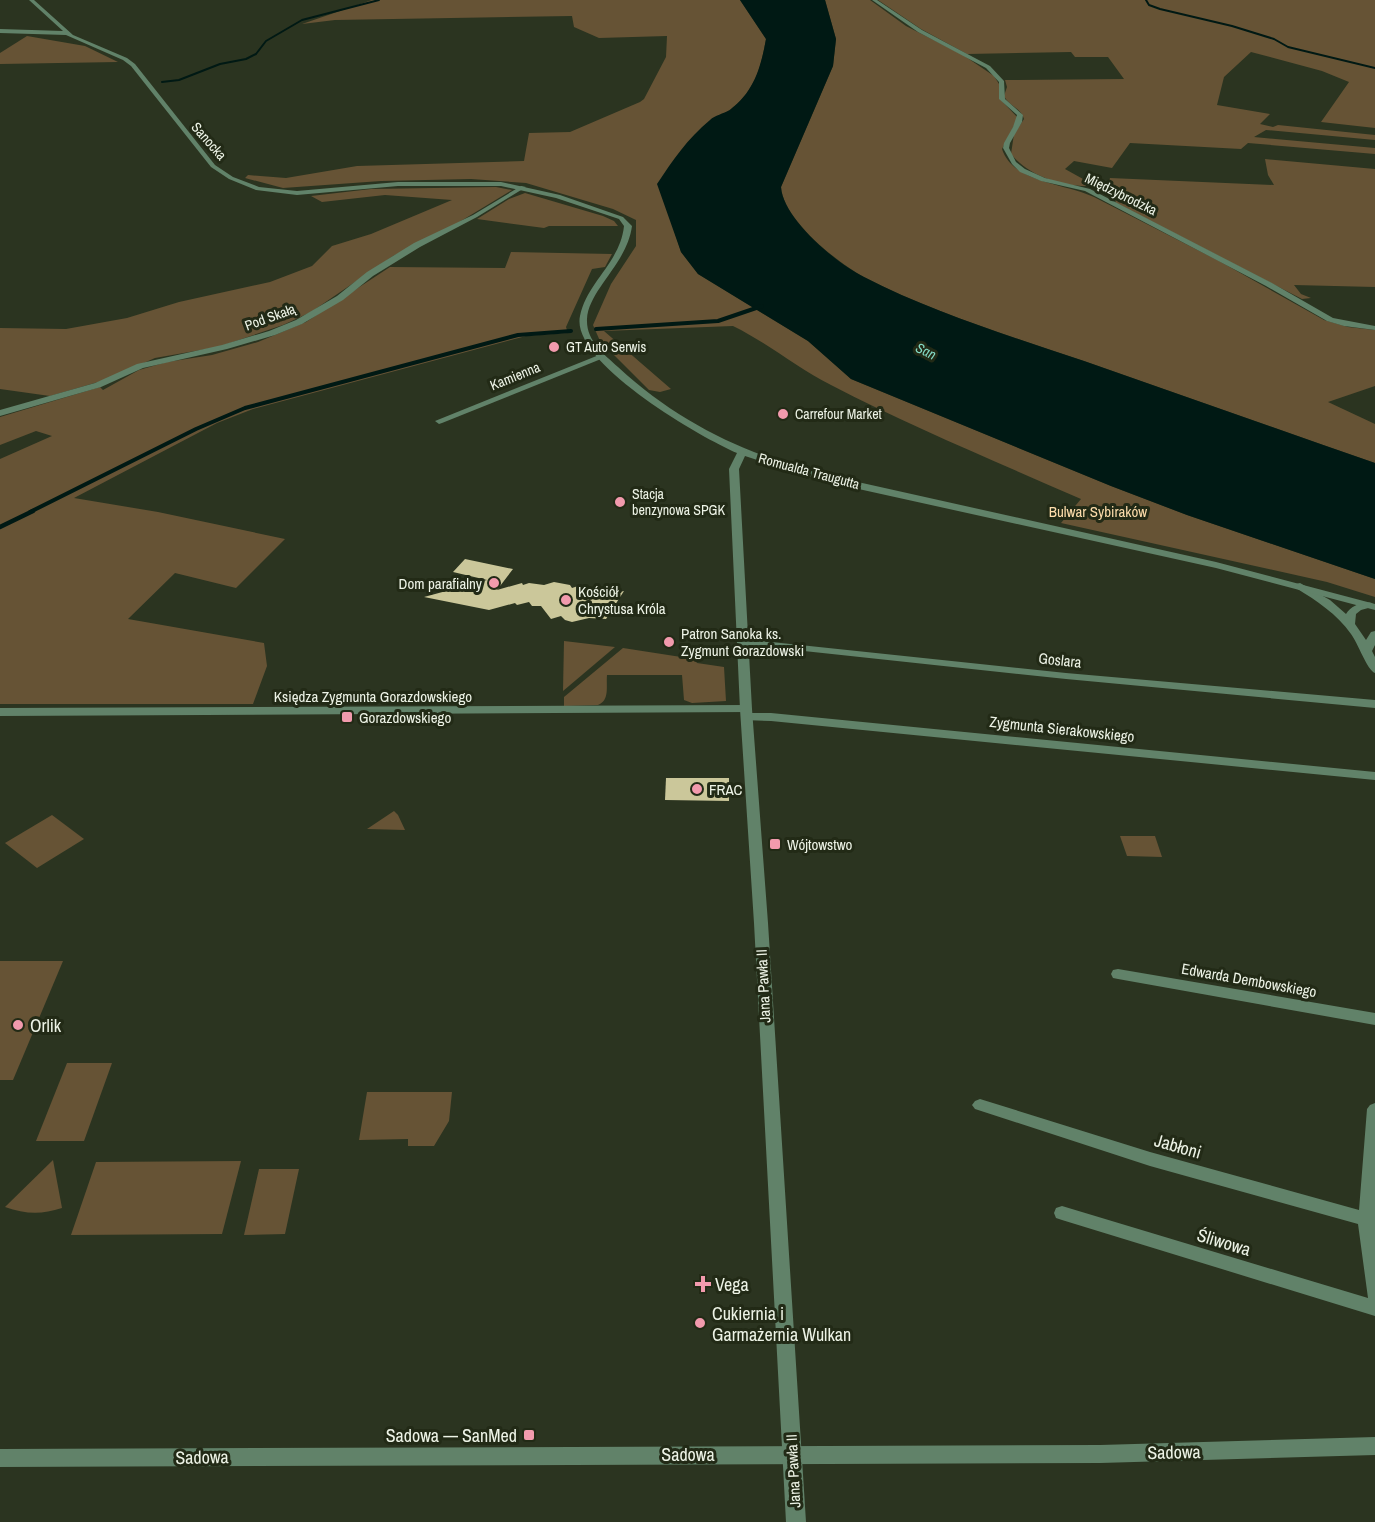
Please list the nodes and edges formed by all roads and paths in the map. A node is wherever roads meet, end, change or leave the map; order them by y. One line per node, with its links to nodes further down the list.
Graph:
1 (31, 0): 4 (street, Sanocka)
2 (874, 0): 6 (street, Międzybrodzka)
3 (0, 31): 4 (street)
4 (68, 33): 5 (street, Sanocka)
5 (523, 187): 7 (street, Romualda Traugutta); 8 (street, Pod Skałą)
6 (1375, 328)
7 (602, 357): 9 (street, Kamienna); 10 (street, Romualda Traugutta)
8 (0, 413)
9 (439, 421)
10 (742, 452): 11 (street, Romualda Traugutta); 15 (street, Jana Pawła II)
11 (1299, 585): 12 (street, Romualda Traugutta); 13 (street, Romualda Traugutta)
12 (1371, 606): 13 (street, Romualda Traugutta)
13 (1350, 624): 16 (street, Romualda Traugutta)
14 (1374, 636): 16 (street)
15 (742, 642): 18 (street, Goslara); 20 (street, Jana Pawła II)
16 (1367, 650): 17 (street, Romualda Traugutta)
17 (1375, 670)
18 (1375, 704)
19 (0, 712): 20 (street, Księdza Zygmunta Gorazdowskiego)
20 (746, 713): 21 (street, Zygmunta Sierakowskiego); 32 (street, Jana Pawła II)
21 (1375, 776)
22 (1118, 974): 23 (street, Edwarda Dembowskiego)
23 (1375, 1019)
24 (980, 1105): 28 (street, Jabłoni)
25 (1375, 1109): 26 (street)
26 (1375, 1116): 28 (street)
27 (1062, 1213): 30 (street, Śliwowa)
28 (1366, 1219): 29 (street)
29 (1375, 1295)
30 (1375, 1308)
31 (1375, 1446): 32 (street, Sadowa)
32 (792, 1453): 33 (street, Sadowa); 34 (street, Jana Pawła II)
33 (0, 1458)
34 (796, 1522)

